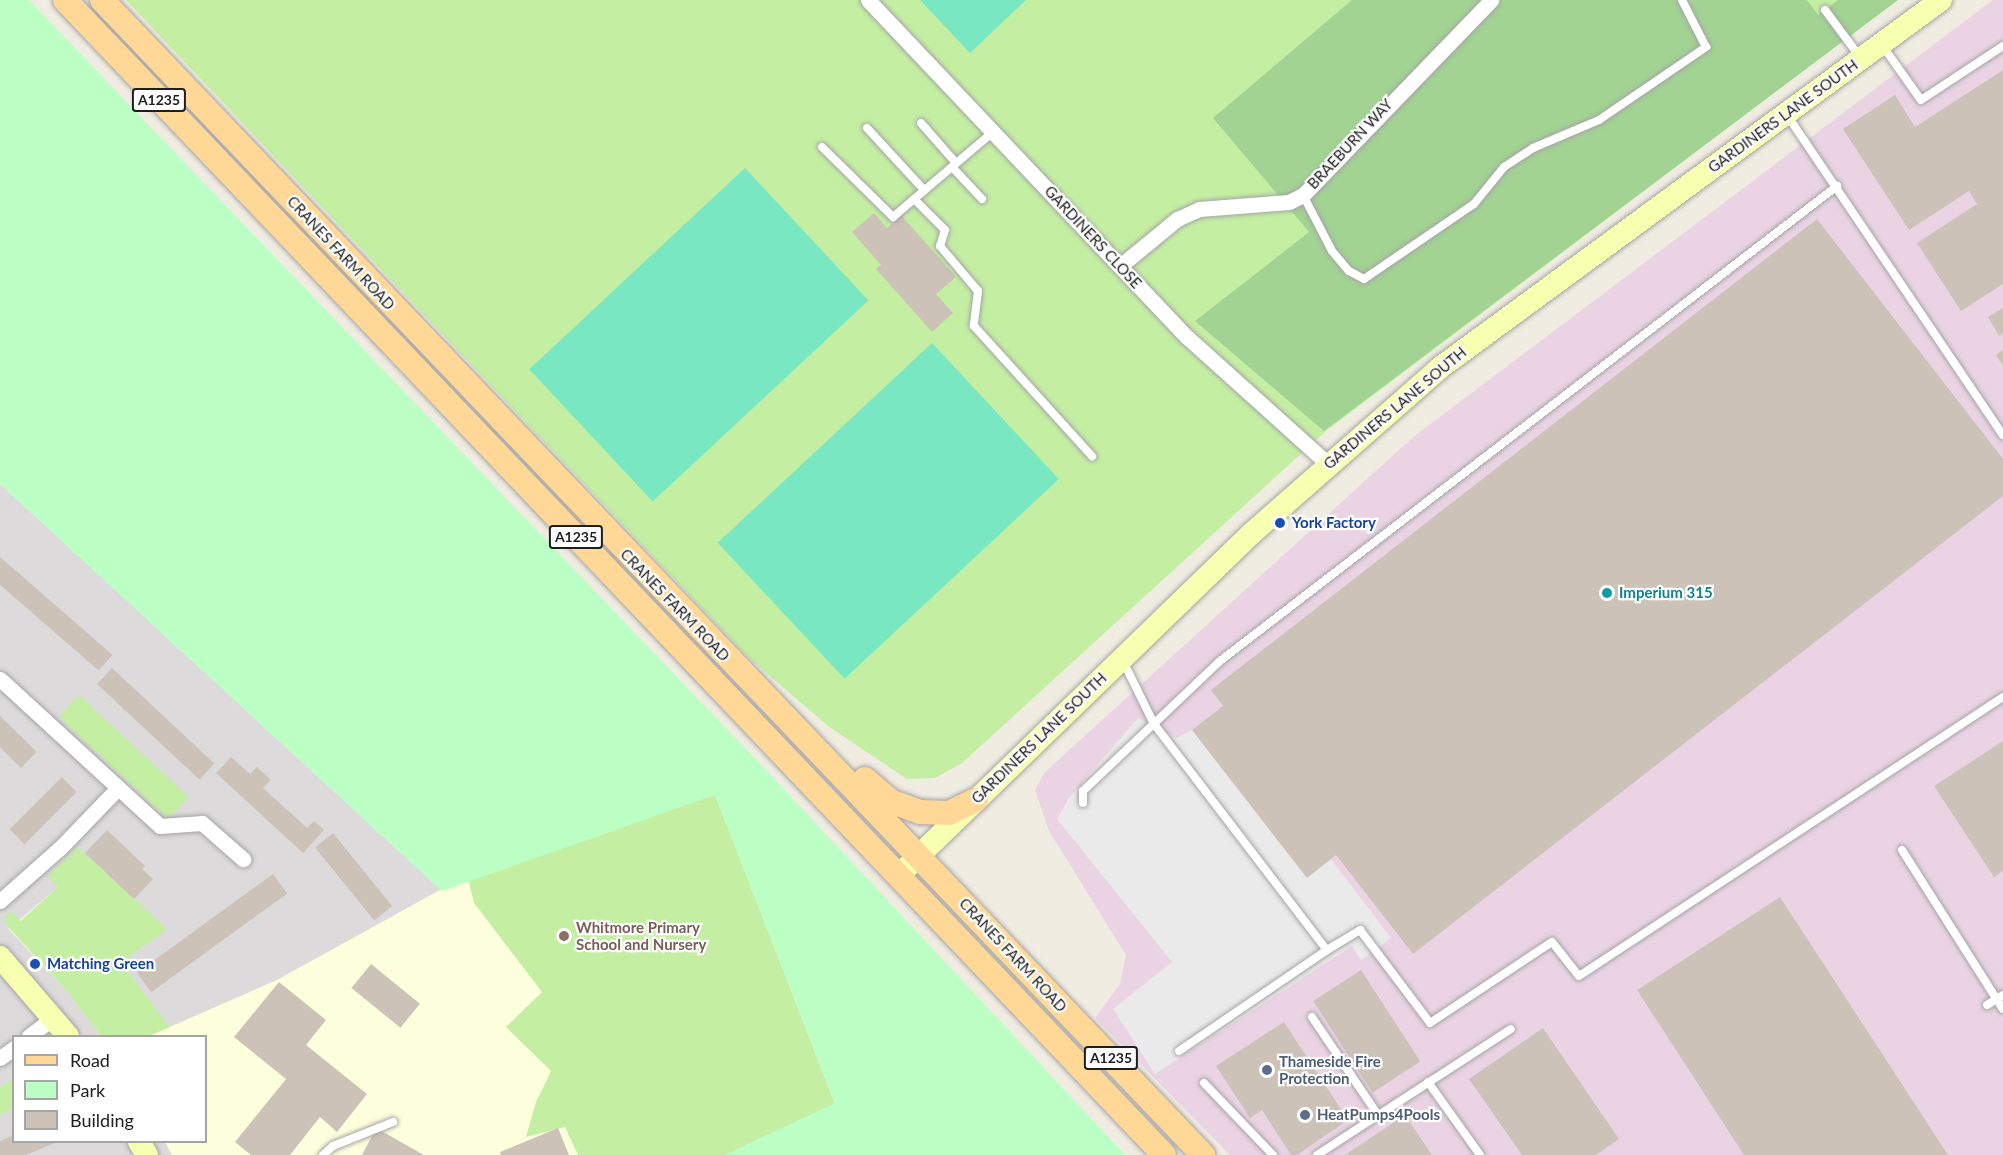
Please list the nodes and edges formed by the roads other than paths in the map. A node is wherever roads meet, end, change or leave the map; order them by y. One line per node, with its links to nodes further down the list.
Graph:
1 (65, 0): 37 (main road, CRANES FARM ROAD / A1235)
2 (102, 0): 28 (main road, CRANES FARM ROAD / A1235)
3 (868, 0): 14 (street, GARDINERS CLOSE)
4 (1491, 0): 19 (street, BRAEBURN WAY)
5 (1682, 0): 19 (lane)
6 (1941, 0): 8 (street, GARDINERS LANE SOUTH)
7 (1825, 10): 10 (lane)
8 (1881, 44): 9 (lane); 10 (street, GARDINERS LANE SOUTH)
9 (2003, 46)
10 (1861, 59): 11 (street, GARDINERS LANE SOUTH)
11 (1786, 114): 17 (lane); 25 (street, GARDINERS LANE SOUTH)
12 (921, 123): 16 (lane)
13 (867, 128): 18 (lane)
14 (993, 132): 16 (lane); 22 (street, GARDINERS CLOSE)
15 (822, 147): 20 (lane)
16 (954, 165): 18 (lane); 21 (lane)
17 (1837, 186): 23 (lane); 30 (lane)
18 (924, 190): 20 (lane)
19 (1304, 195): 22 (street, BRAEBURN WAY)
20 (914, 199): 24 (lane)
21 (981, 199)
22 (1120, 266): 25 (street, GARDINERS CLOSE)
23 (2003, 435)
24 (1092, 456)
25 (1328, 464): 26 (street, GARDINERS LANE SOUTH)
26 (1121, 657): 30 (lane); 32 (street, GARDINERS LANE SOUTH)
27 (0, 679): 31 (street)
28 (761, 695): 32 (main road, A1235); 35 (main road, CRANES FARM ROAD / A1235)
29 (2003, 697): 39 (lane)
30 (1154, 724): 33 (lane); 39 (lane)
31 (117, 789): 36 (street); 38 (street)
32 (976, 800): 35 (street, GARDINERS LANE SOUTH)
33 (1083, 803)
34 (1902, 850): 41 (lane)
35 (919, 855): 37 (street, GARDINERS LANE SOUTH); 56 (main road, CRANES FARM ROAD / A1235)
36 (243, 859)
37 (899, 875): 55 (main road, CRANES FARM ROAD / A1235)
38 (0, 901)
39 (1327, 950): 49 (lane)
40 (0, 957): 45 (street)
41 (2001, 996): 42 (lane); 43 (lane)
42 (1987, 1005)
43 (2003, 1010)
44 (1312, 1017): 52 (lane)
45 (53, 1018): 47 (street); 48 (street)
46 (1510, 1029): 50 (lane)
47 (29, 1035)
48 (67, 1035)
49 (1179, 1051)
50 (1428, 1082): 52 (lane); 59 (lane)
51 (1204, 1083): 57 (lane)
52 (1378, 1115): 58 (lane)
53 (393, 1122): 54 (lane)
54 (323, 1155)
55 (1164, 1155)
56 (1203, 1155)
57 (1273, 1155)
58 (1317, 1155)
59 (1480, 1155)

